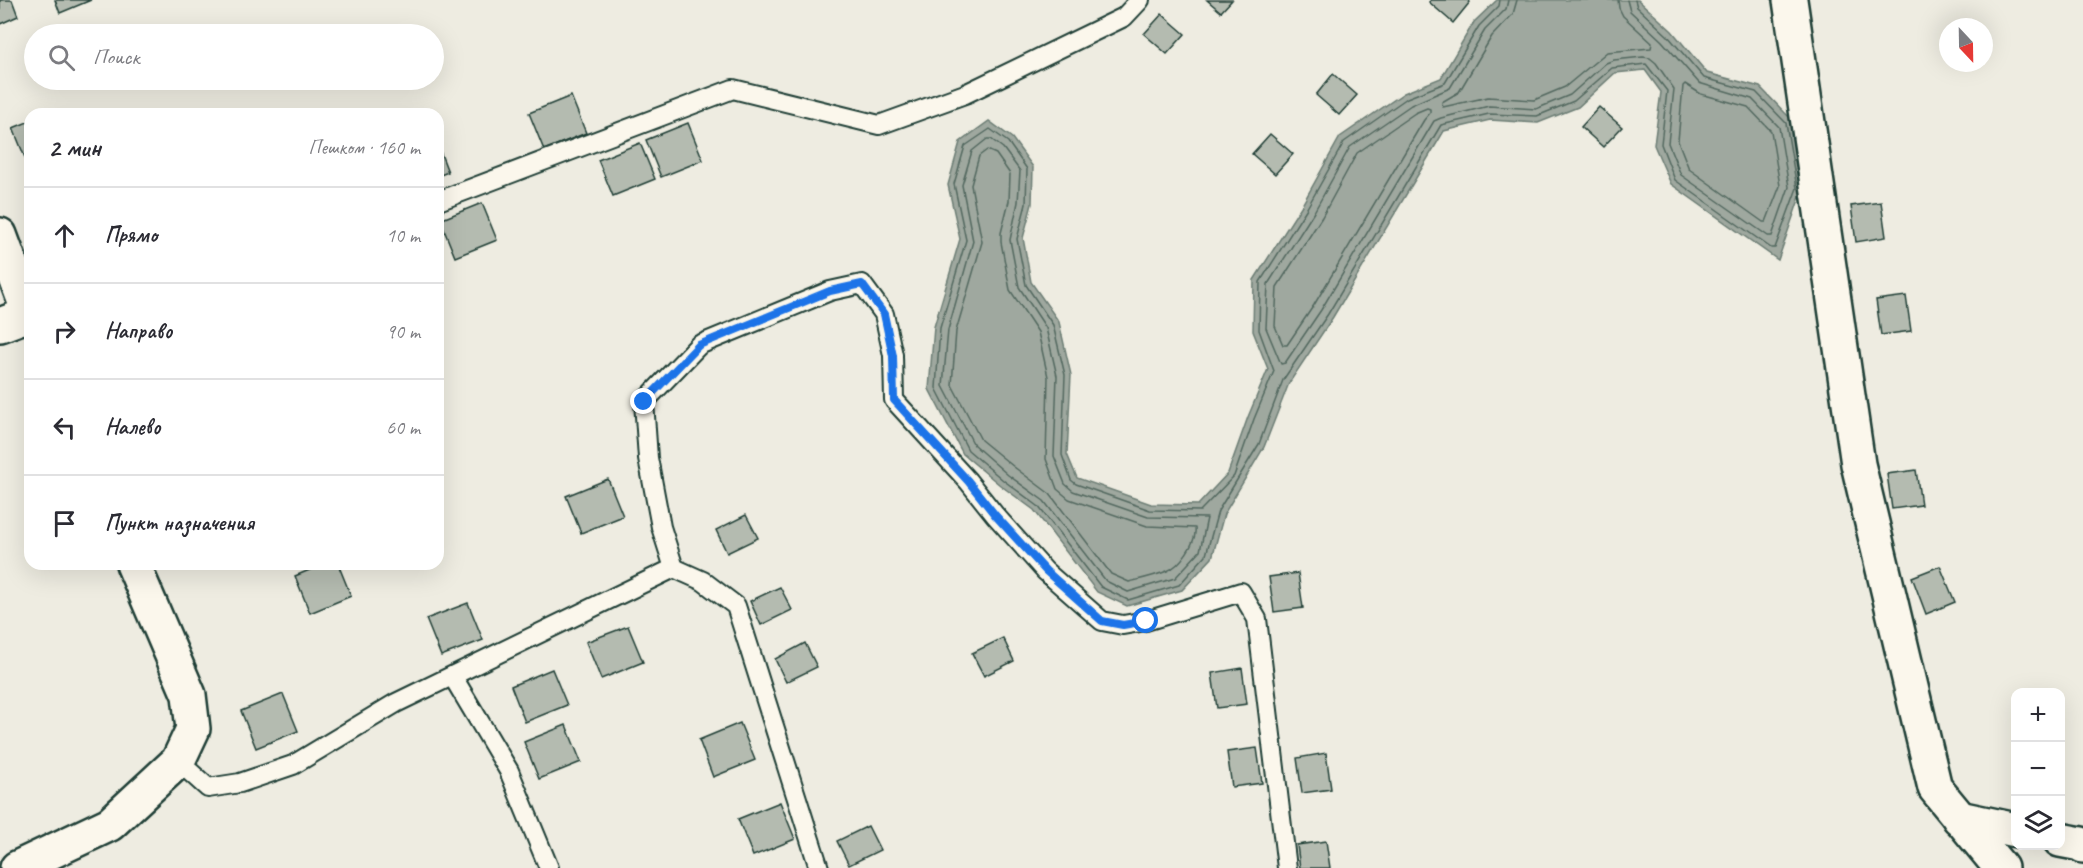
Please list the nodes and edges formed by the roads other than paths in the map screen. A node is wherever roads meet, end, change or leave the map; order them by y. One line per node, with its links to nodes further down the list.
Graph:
1 (1140, 0): 3 (lane)
2 (1790, 0): 10 (street)
3 (444, 199)
4 (0, 235): 5 (street)
5 (20, 318)
6 (674, 568): 8 (lane); 16 (lane); 17 (lane)
7 (136, 570): 9 (street)
8 (453, 676): 9 (lane); 15 (lane)
9 (178, 760): 14 (street)
10 (1959, 818): 11 (street); 18 (street)
11 (2011, 829)
12 (2065, 841): 13 (street)
13 (2083, 846)
14 (17, 868)
15 (549, 868)
16 (819, 868)
17 (1287, 868)
18 (2001, 868)

